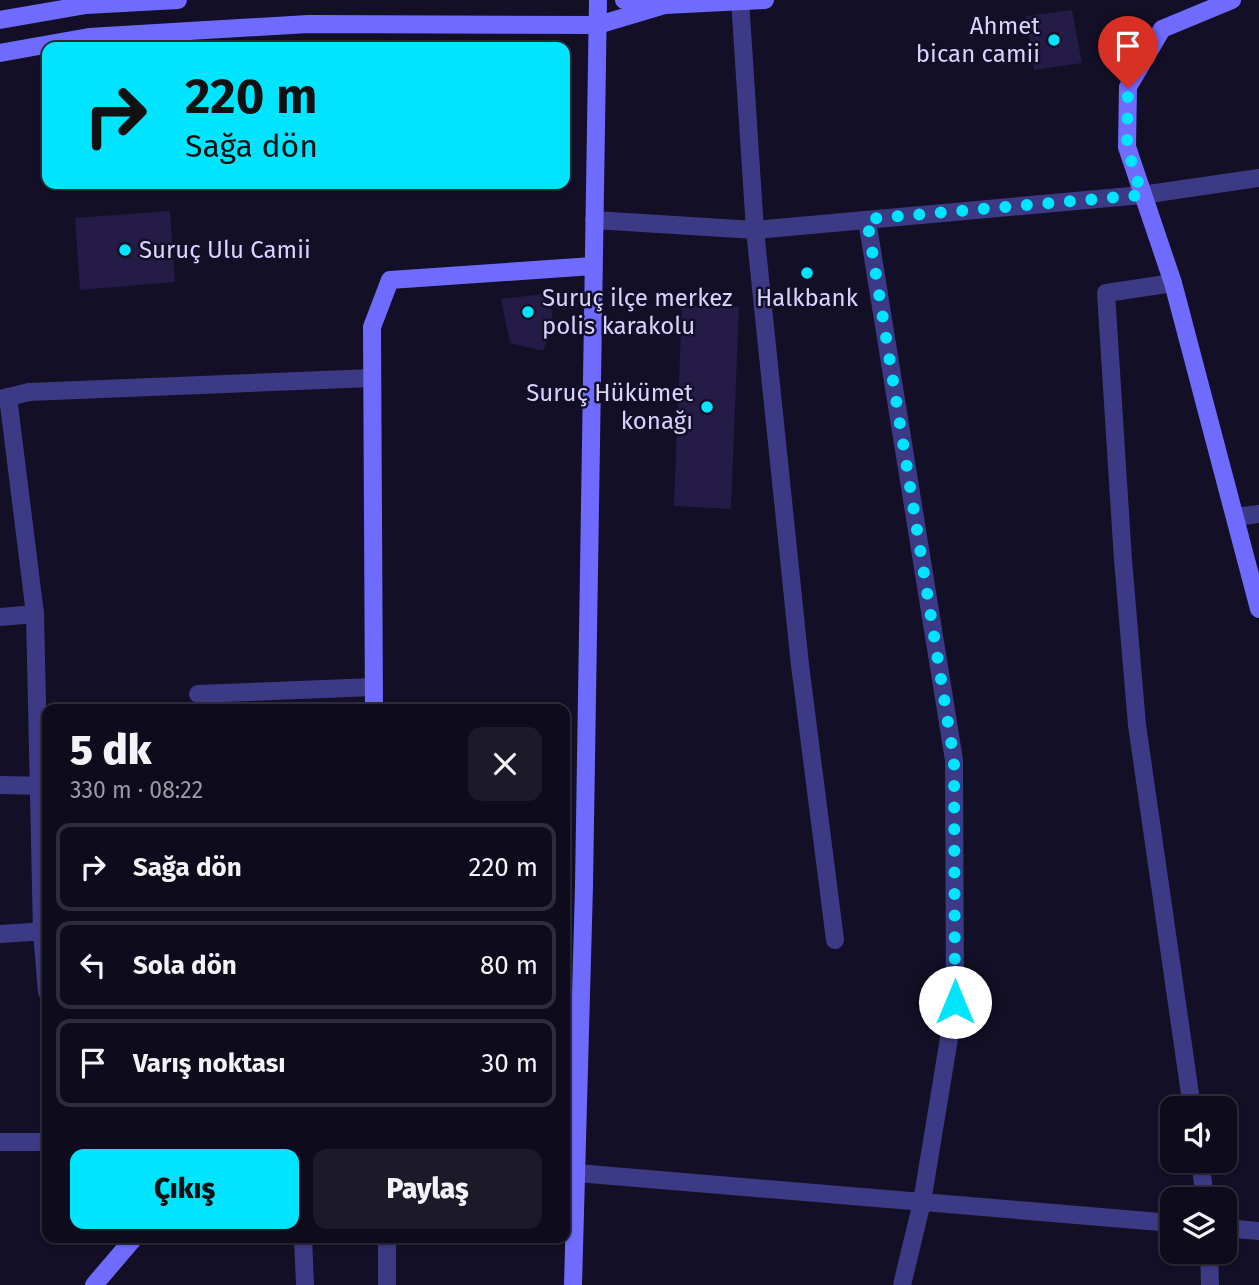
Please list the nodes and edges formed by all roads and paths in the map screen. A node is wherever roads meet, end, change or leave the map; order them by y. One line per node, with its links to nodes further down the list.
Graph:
1 (178, 0): 8 (main road)
2 (598, 0): 9 (main road)
3 (624, 0): 7 (main road)
4 (765, 0): 6 (main road)
5 (1232, 0): 14 (main road)
6 (740, 1): 7 (main road); 17 (street)
7 (665, 5): 9 (main road)
8 (0, 20)
9 (598, 25): 10 (main road); 15 (main road)
10 (61, 42)
11 (42, 45): 12 (main road)
12 (0, 53)
13 (1259, 178): 14 (street)
14 (1142, 195): 16 (street); 19 (main road)
15 (594, 219): 17 (street); 18 (main road)
16 (867, 219): 17 (street); 40 (street)
17 (755, 230): 35 (street)
18 (593, 266): 20 (main road); 39 (main road)
19 (1173, 283): 23 (main road); 36 (street)
20 (372, 378): 21 (street); 27 (main road)
21 (4, 398): 25 (street)
22 (1259, 514): 23 (street)
23 (1235, 517): 24 (main road)
24 (1259, 608)
25 (35, 614): 26 (street); 30 (street)
26 (0, 617)
27 (374, 687): 28 (street); 29 (main road)
28 (198, 694)
29 (374, 704)
30 (42, 764)
31 (0, 785): 32 (street)
32 (42, 786)
33 (42, 931): 34 (street)
34 (0, 934)
35 (835, 940)
36 (1190, 1096)
37 (0, 1142): 38 (street)
38 (42, 1142)
39 (571, 1172): 40 (street); 51 (main road)
40 (922, 1202): 41 (street); 52 (street)
41 (1160, 1222)
42 (1237, 1229): 43 (street)
43 (1259, 1231)
44 (130, 1243): 48 (main road)
45 (303, 1243): 49 (street)
46 (387, 1243): 50 (street)
47 (1209, 1264): 53 (street)
48 (94, 1285)
49 (305, 1285)
50 (387, 1285)
51 (573, 1285)
52 (902, 1285)
53 (1210, 1285)

